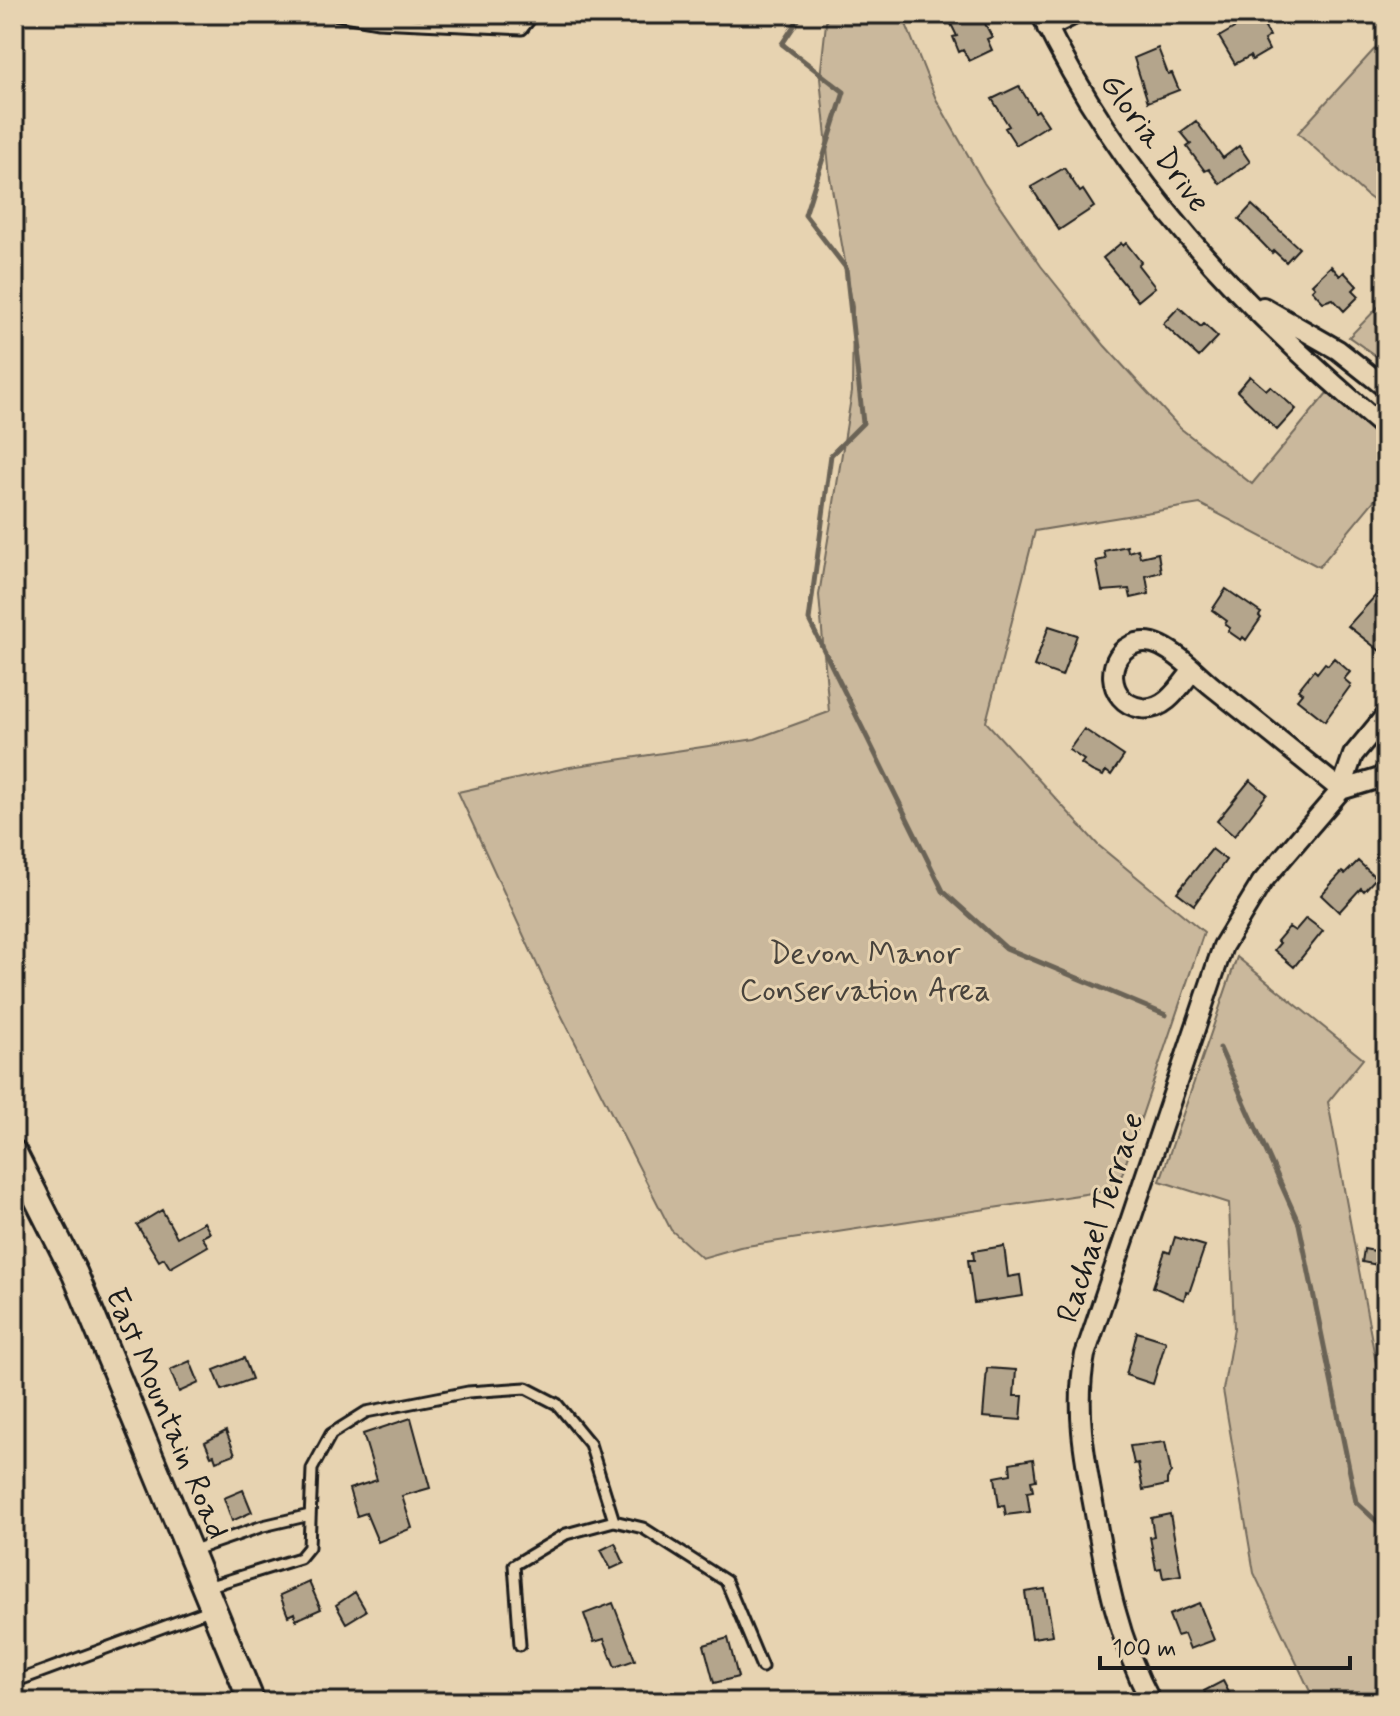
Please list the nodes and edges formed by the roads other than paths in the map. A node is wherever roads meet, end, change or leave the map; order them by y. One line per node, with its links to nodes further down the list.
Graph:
1 (333, 14): 2 (lane)
2 (534, 14)
3 (1075, 14): 4 (street)
4 (1044, 21): 5 (street, Gloria Drive)
5 (1240, 294): 6 (street, Gloria Drive); 7 (street, Gloria Drive)
6 (1386, 388)
7 (1386, 429)
8 (1193, 670): 11 (street)
9 (1386, 715): 11 (street, Rachael Terrace)
10 (1386, 771): 11 (street)
11 (1341, 790): 21 (street, Rachael Terrace)
12 (14, 1153): 15 (main road, East Mountain Road)
13 (310, 1515): 14 (lane); 15 (lane); 16 (lane)
14 (614, 1521): 17 (lane); 18 (lane)
15 (191, 1551): 16 (main road, East Mountain Road)
16 (211, 1598): 19 (lane); 20 (main road, East Mountain Road)
17 (520, 1645)
18 (762, 1667)
19 (14, 1682)
20 (252, 1702)
21 (1151, 1702)

